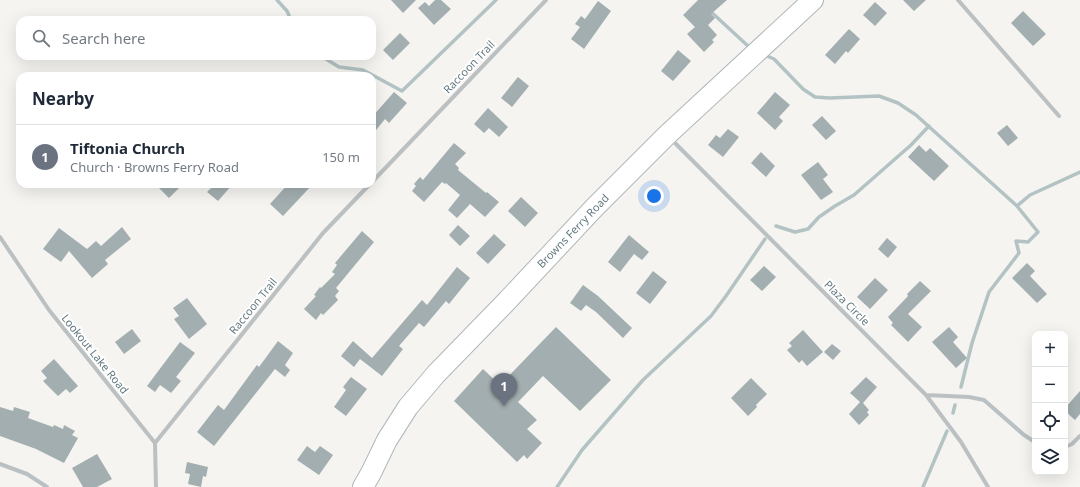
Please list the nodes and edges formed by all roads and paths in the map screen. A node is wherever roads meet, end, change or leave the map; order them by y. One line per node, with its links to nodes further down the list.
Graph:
1 (546, 0): 6 (street, Raccoon Trail)
2 (958, 0): 4 (street)
3 (804, 3): 5 (street, Browns Ferry Road)
4 (1059, 116)
5 (667, 135): 9 (street, Plaza Circle); 17 (street, Browns Ferry Road)
6 (376, 178)
7 (366, 188): 12 (street, Raccoon Trail)
8 (0, 237): 12 (street, Lookout Lake Road)
9 (926, 395): 11 (street); 18 (street, Plaza Circle)
10 (1080, 436): 13 (street)
11 (1032, 440)
12 (155, 443): 16 (street)
13 (1068, 446)
14 (0, 464): 15 (street)
15 (47, 487)
16 (156, 487)
17 (363, 487)
18 (988, 487)

